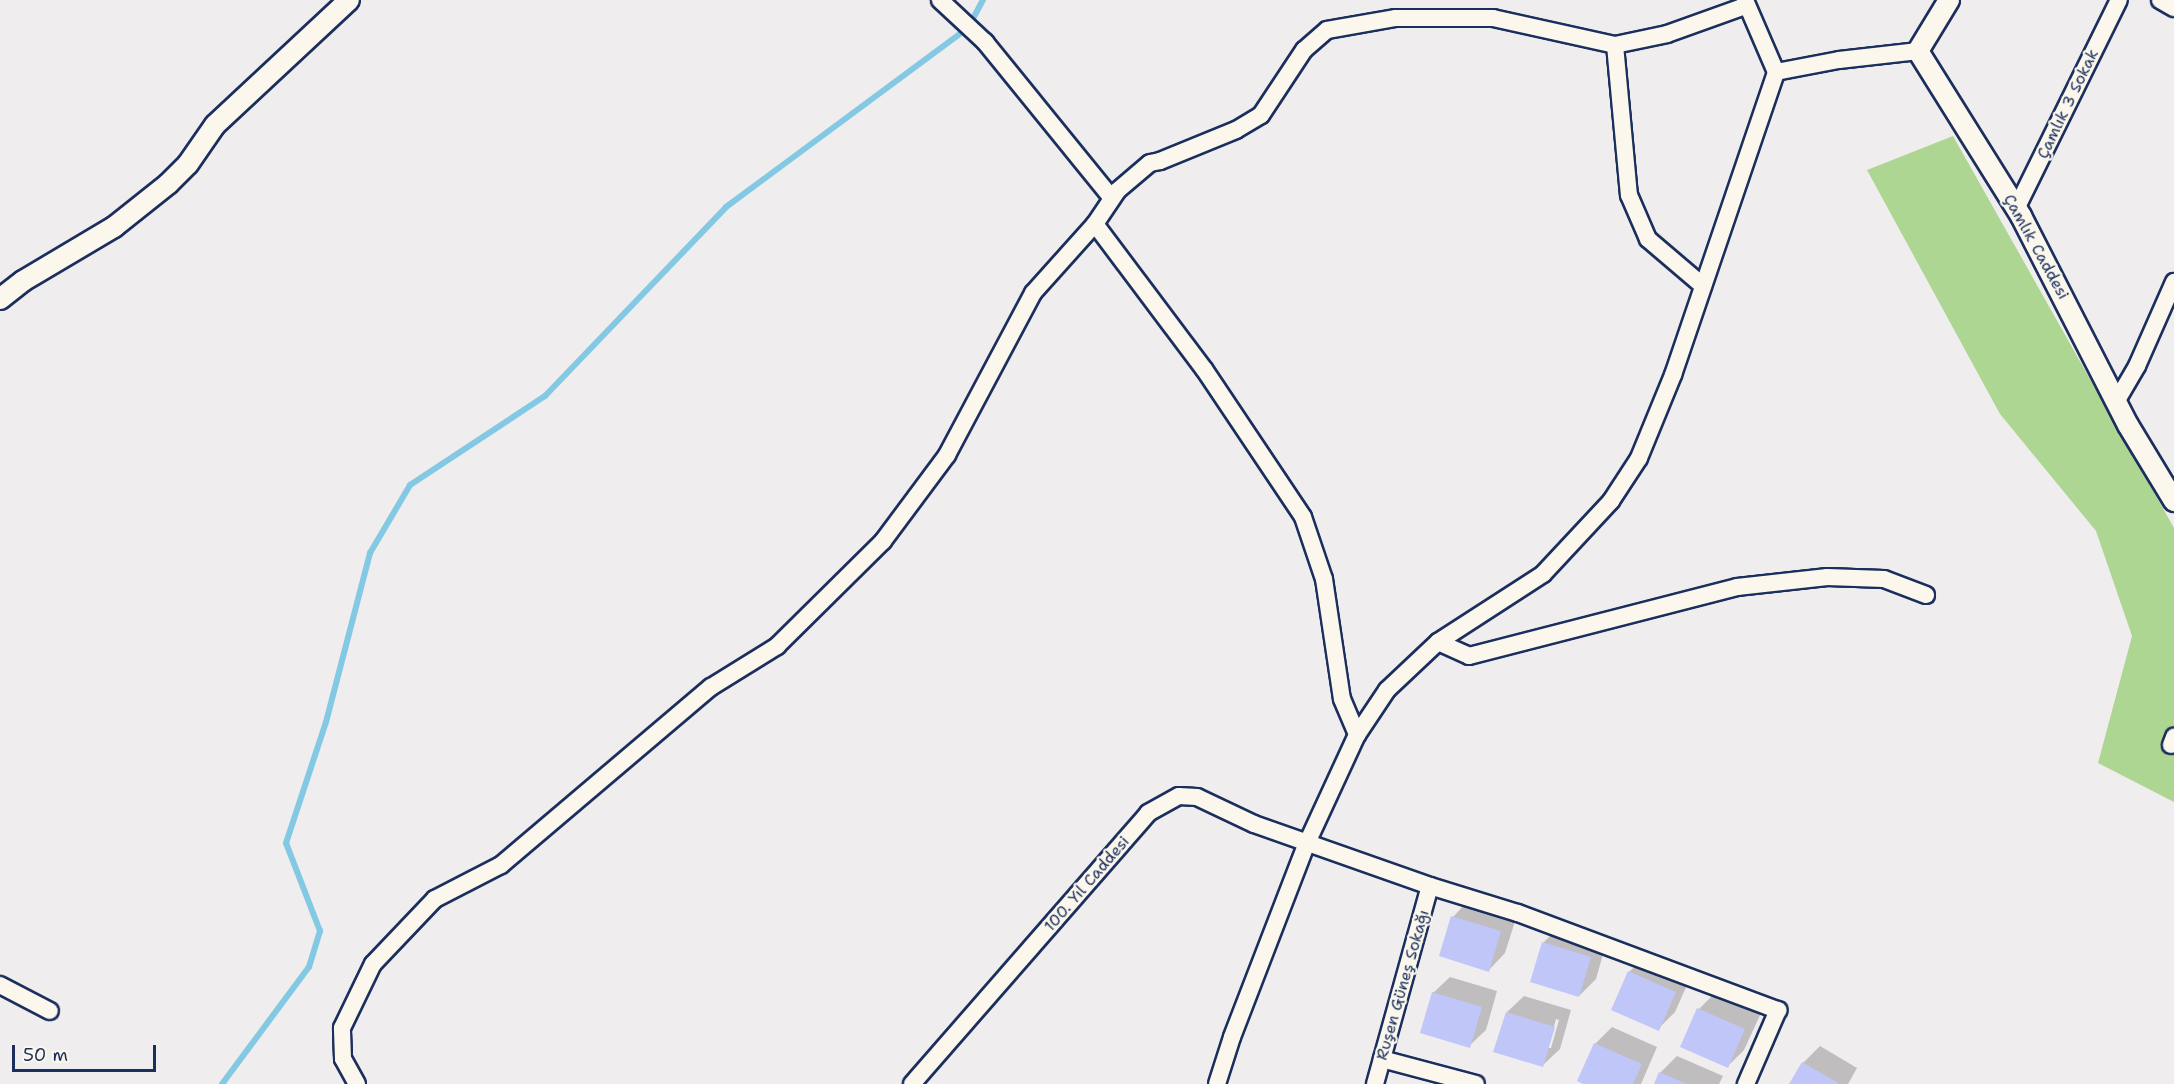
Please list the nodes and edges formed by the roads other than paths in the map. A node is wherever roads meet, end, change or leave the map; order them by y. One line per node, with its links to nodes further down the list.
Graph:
1 (349, 0): 16 (street)
2 (940, 0): 11 (street)
3 (1949, 0): 9 (street)
4 (2120, 0): 12 (street, Çamlık 3 Sokak)
5 (2160, 0): 7 (street)
6 (1745, 3): 8 (street); 10 (street)
7 (2174, 8)
8 (1615, 45): 11 (street); 15 (street)
9 (1918, 51): 10 (street); 12 (street, Çamlık Caddesi)
10 (1776, 72): 15 (street)
11 (1112, 198): 13 (street)
12 (2016, 209): 17 (street, Çamlık Caddesi)
13 (1095, 224): 21 (street); 27 (street)
14 (2174, 282): 17 (street)
15 (1702, 286): 20 (street)
16 (0, 299)
17 (2116, 402): 18 (street, Çamlık Caddesi)
18 (2174, 501)
19 (1926, 595): 20 (street)
20 (1438, 642): 21 (street)
21 (1357, 735): 22 (street)
22 (1307, 843): 23 (street, 100. Yıl Caddesi); 28 (street, 100. Yıl Caddesi); 29 (street)
23 (1430, 886): 26 (street, Ruşen Güneş Sokağı); 32 (street, 100. Yıl Caddesi)
24 (0, 985): 25 (street)
25 (50, 1011)
26 (1382, 1059): 30 (street, Ruşen Güneş Sokağı); 31 (street)
27 (357, 1084)
28 (912, 1084)
29 (1217, 1084)
30 (1375, 1084)
31 (1476, 1084)
32 (1746, 1084)

